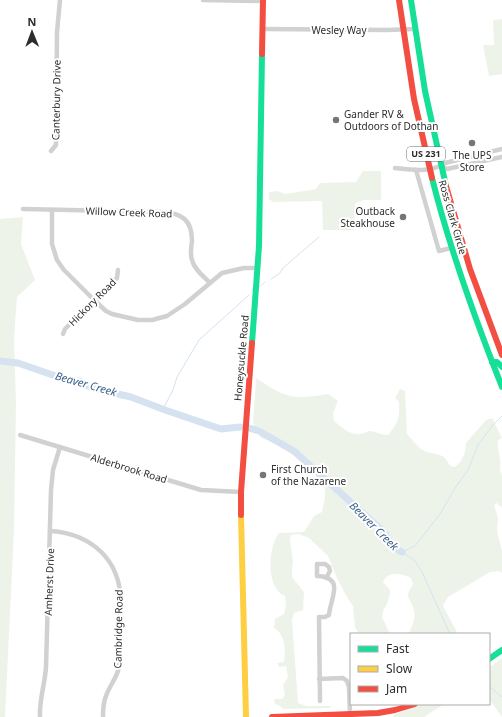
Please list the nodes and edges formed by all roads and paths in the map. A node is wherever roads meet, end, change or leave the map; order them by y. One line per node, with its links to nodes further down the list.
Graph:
1 (60, 0): 10 (street, Canterbury Drive)
2 (203, 0): 3 (street)
3 (263, 0): 6 (main road, Honeysuckle Road)
4 (399, 0): 8 (main road, Ross Clark Circle / US 231)
5 (411, 0): 7 (main road, Ross Clark Circle / US 231)
6 (262, 29): 8 (street, Wesley Way); 19 (main road, Honeysuckle Road)
7 (415, 29): 8 (street, Wesley Way); 12 (main road, Ross Clark Circle / US 231)
8 (402, 30): 14 (main road, Ross Clark Circle / US 231)
9 (502, 149): 12 (street)
10 (51, 151)
11 (502, 157): 12 (street)
12 (441, 166): 14 (street); 25 (main road, Ross Clark Circle / US 231)
13 (395, 168): 15 (street)
14 (429, 169): 15 (street); 18 (main road, Ross Clark Circle / US 231)
15 (416, 170): 18 (street)
16 (23, 209): 17 (street, Willow Creek Road)
17 (52, 210): 21 (street, Willow Creek Road); 22 (street)
18 (451, 248): 24 (main road, Ross Clark Circle / US 231)
19 (258, 268): 21 (street); 31 (main road, Honeysuckle Road)
20 (118, 270): 22 (street, Hickory Road)
21 (210, 282): 22 (street)
22 (94, 300): 23 (street, Hickory Road)
23 (63, 334)
24 (484, 343): 25 (main road); 26 (main road, Ross Clark Circle / US 231)
25 (501, 353)
26 (492, 362): 27 (main road); 28 (main road, Ross Clark Circle / US 231)
27 (502, 367)
28 (502, 387)
29 (20, 435): 30 (street, Alderbrook Road)
30 (60, 447): 31 (street, Alderbrook Road); 32 (street, Amherst Drive)
31 (241, 492): 43 (main road, Honeysuckle Road)
32 (50, 531): 41 (street, Amherst Drive); 42 (street, Cambridge Road)
33 (326, 578): 36 (street)
34 (502, 650): 35 (main road)
35 (490, 658)
36 (320, 679): 37 (street); 39 (street)
37 (320, 701)
38 (412, 705): 39 (main road)
39 (350, 714): 40 (main road)
40 (317, 716): 44 (main road)
41 (40, 717)
42 (103, 717)
43 (246, 717)
44 (272, 717)

